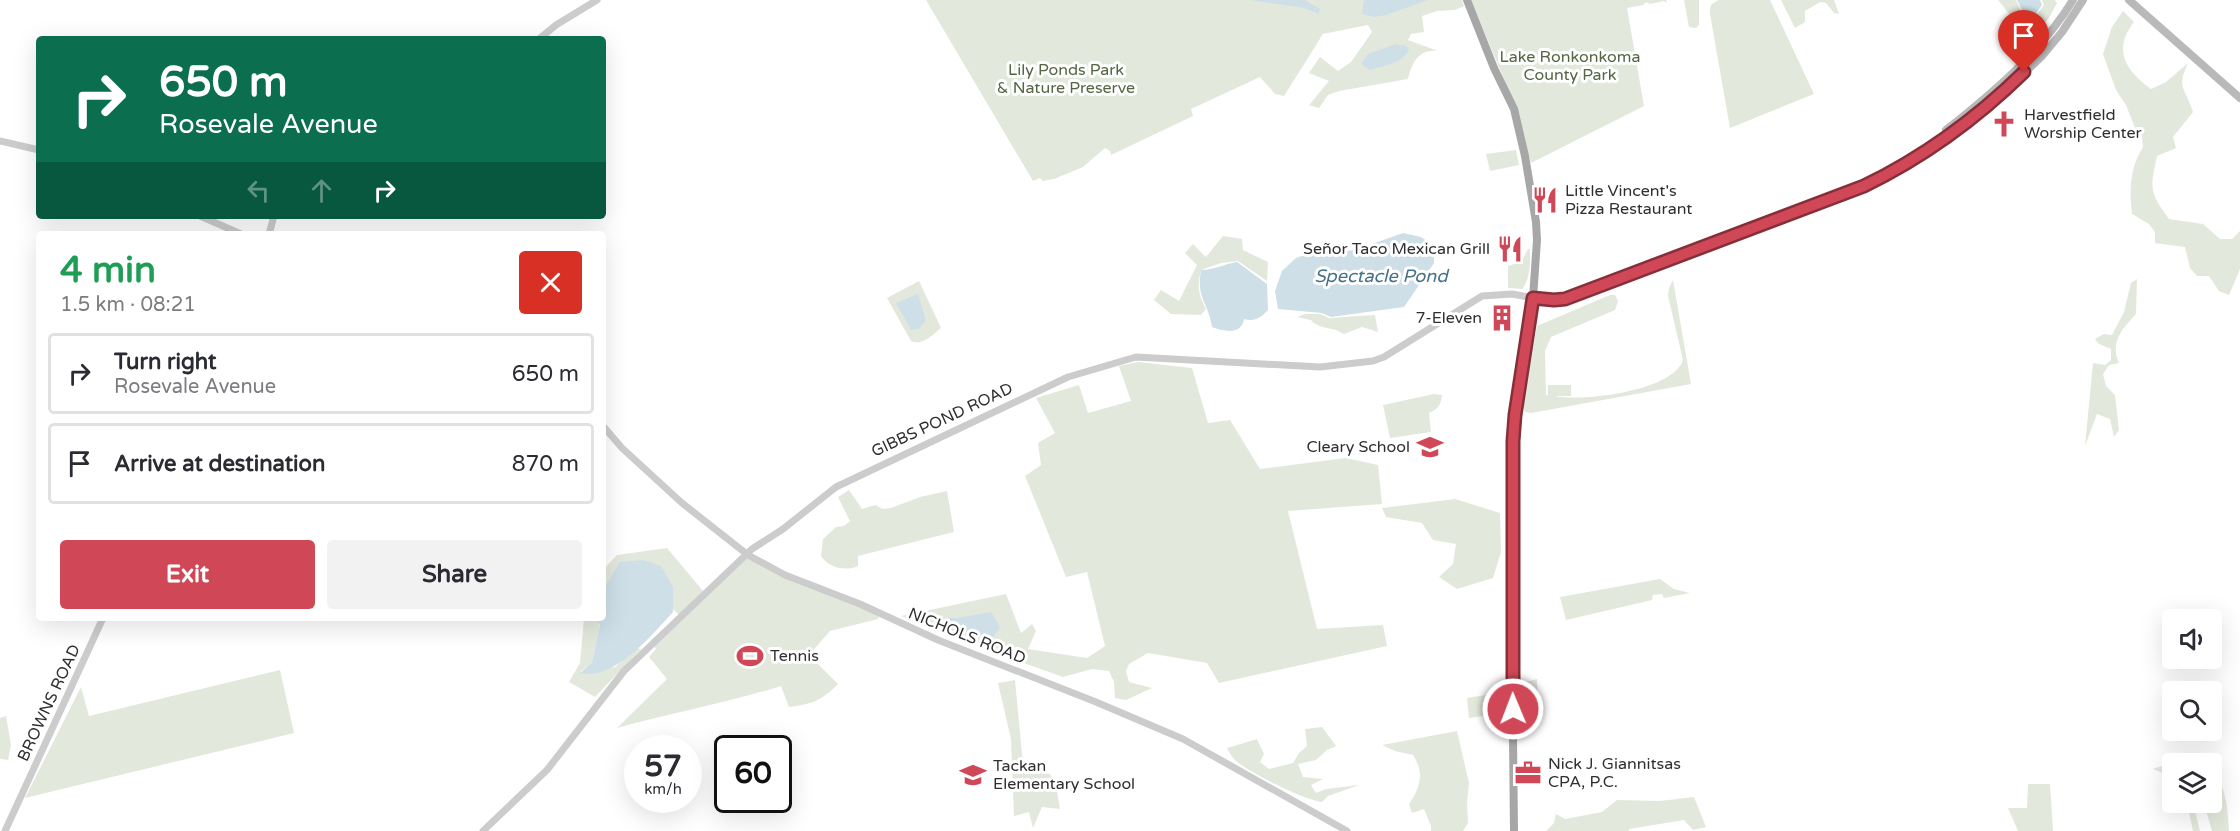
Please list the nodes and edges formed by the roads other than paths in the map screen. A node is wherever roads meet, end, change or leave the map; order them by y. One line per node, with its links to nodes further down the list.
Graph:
1 (597, 0): 6 (street)
2 (1467, 0): 13 (main road)
3 (2073, 0): 10 (main road)
4 (2083, 0): 10 (main road)
5 (2129, 0): 7 (main road)
6 (543, 36)
7 (2240, 98)
8 (0, 141): 9 (street)
9 (36, 149)
10 (1923, 151): 13 (main road)
11 (207, 219): 12 (street)
12 (234, 231)
13 (1533, 298): 15 (street, GIBBS POND ROAD); 20 (main road)
14 (606, 429): 15 (street, NICHOLS ROAD)
15 (748, 555): 18 (street, GIBBS POND ROAD); 19 (street, NICHOLS ROAD)
16 (102, 621): 17 (street, BROWNS ROAD)
17 (5, 831)
18 (483, 831)
19 (1347, 831)
20 (1514, 831)

